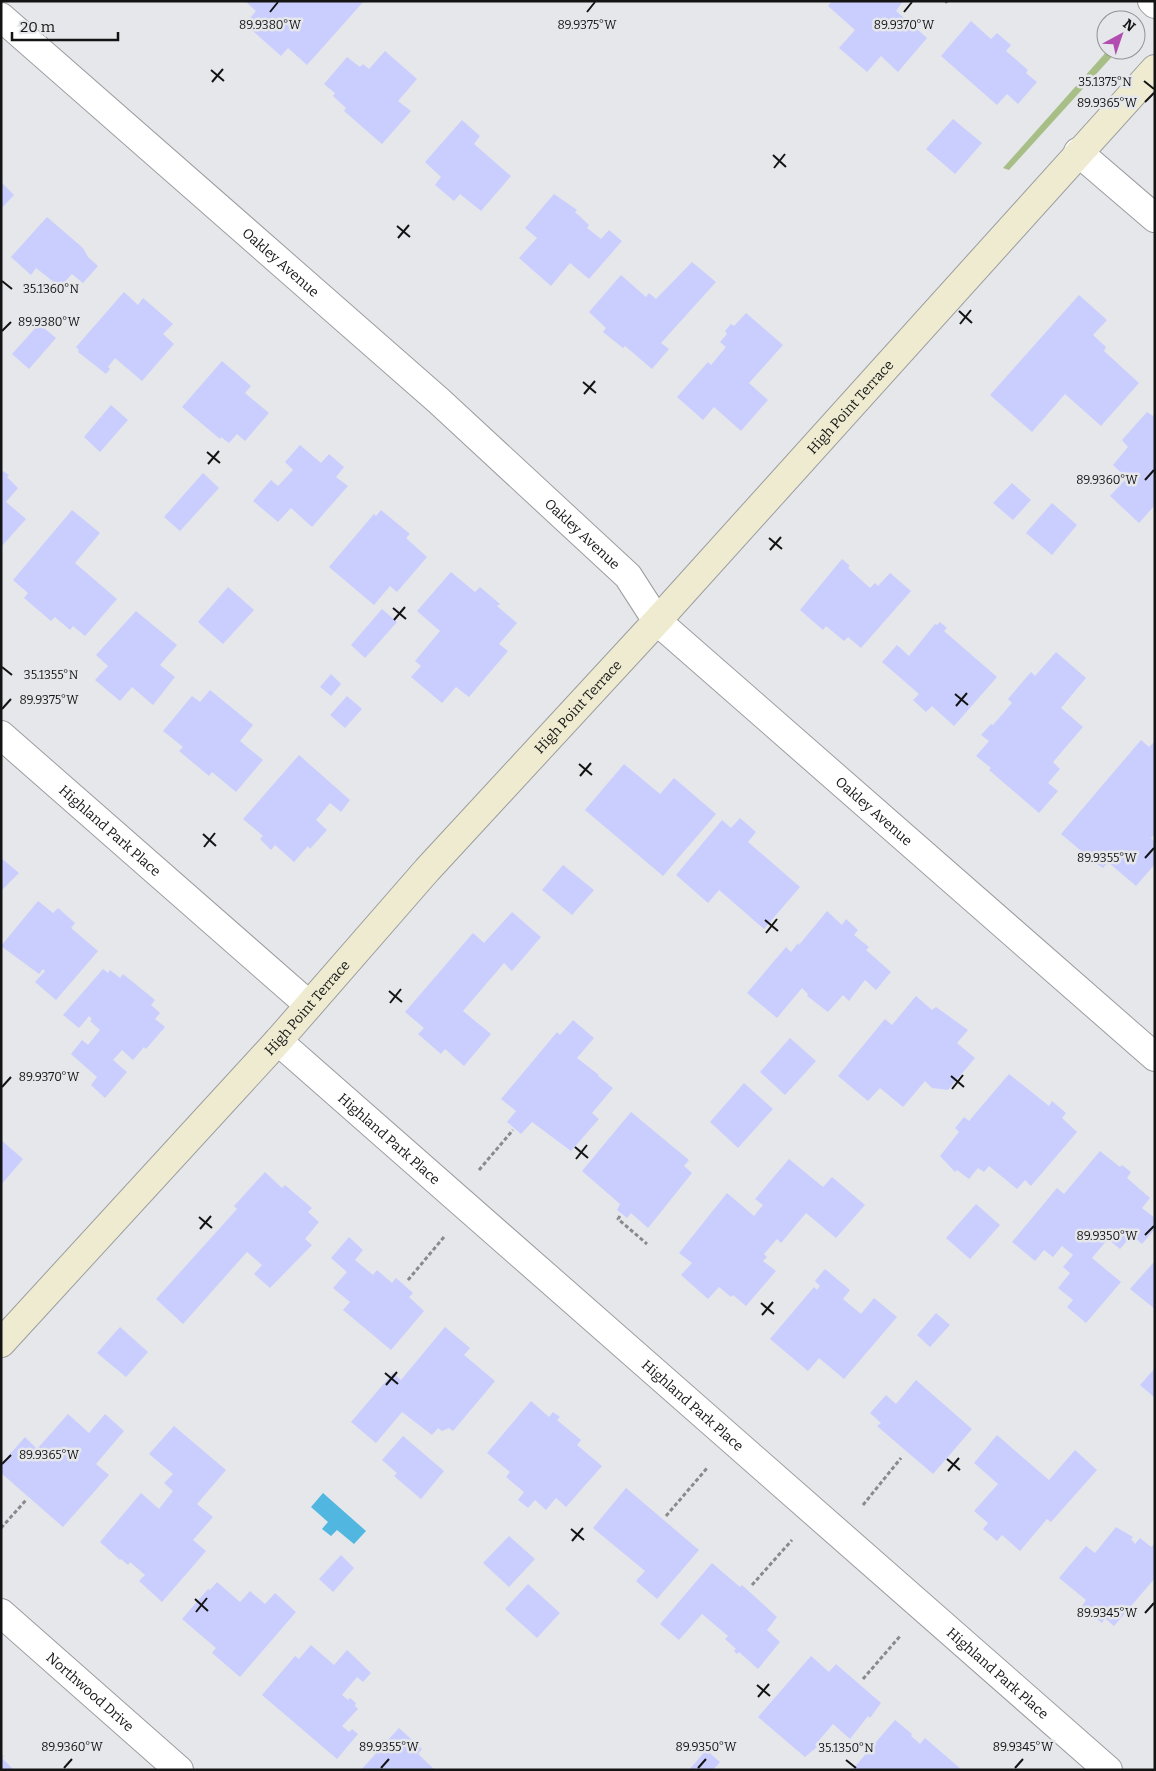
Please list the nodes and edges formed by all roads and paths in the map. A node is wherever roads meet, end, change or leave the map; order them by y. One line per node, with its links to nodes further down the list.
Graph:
1 (1152, 1): 2 (street)
2 (1155, 4)
3 (1, 17): 7 (street, Oakley Avenue)
4 (1155, 69): 5 (street, High Point Terrace)
5 (1078, 152): 6 (street); 7 (street, High Point Terrace)
6 (1155, 218)
7 (657, 621): 9 (street, High Point Terrace); 11 (street, Oakley Avenue)
8 (1, 735): 9 (street, Highland Park Place)
9 (309, 1005): 10 (street, High Point Terrace)
10 (278, 1041): 18 (street, High Point Terrace); 31 (street, Highland Park Place)
11 (1155, 1057)
12 (513, 1130): 13 (path)
13 (479, 1170)
14 (620, 1216): 16 (path)
15 (444, 1237): 17 (path)
16 (647, 1244)
17 (408, 1280)
18 (1, 1343)
19 (901, 1458): 22 (path)
20 (708, 1468): 23 (path)
21 (27, 1499): 24 (path)
22 (863, 1505)
23 (666, 1516)
24 (1, 1528)
25 (792, 1540): 26 (path)
26 (752, 1585)
27 (1, 1613): 30 (street, Northwood Drive)
28 (901, 1635): 29 (path)
29 (863, 1679)
30 (179, 1770)
31 (1108, 1770)

